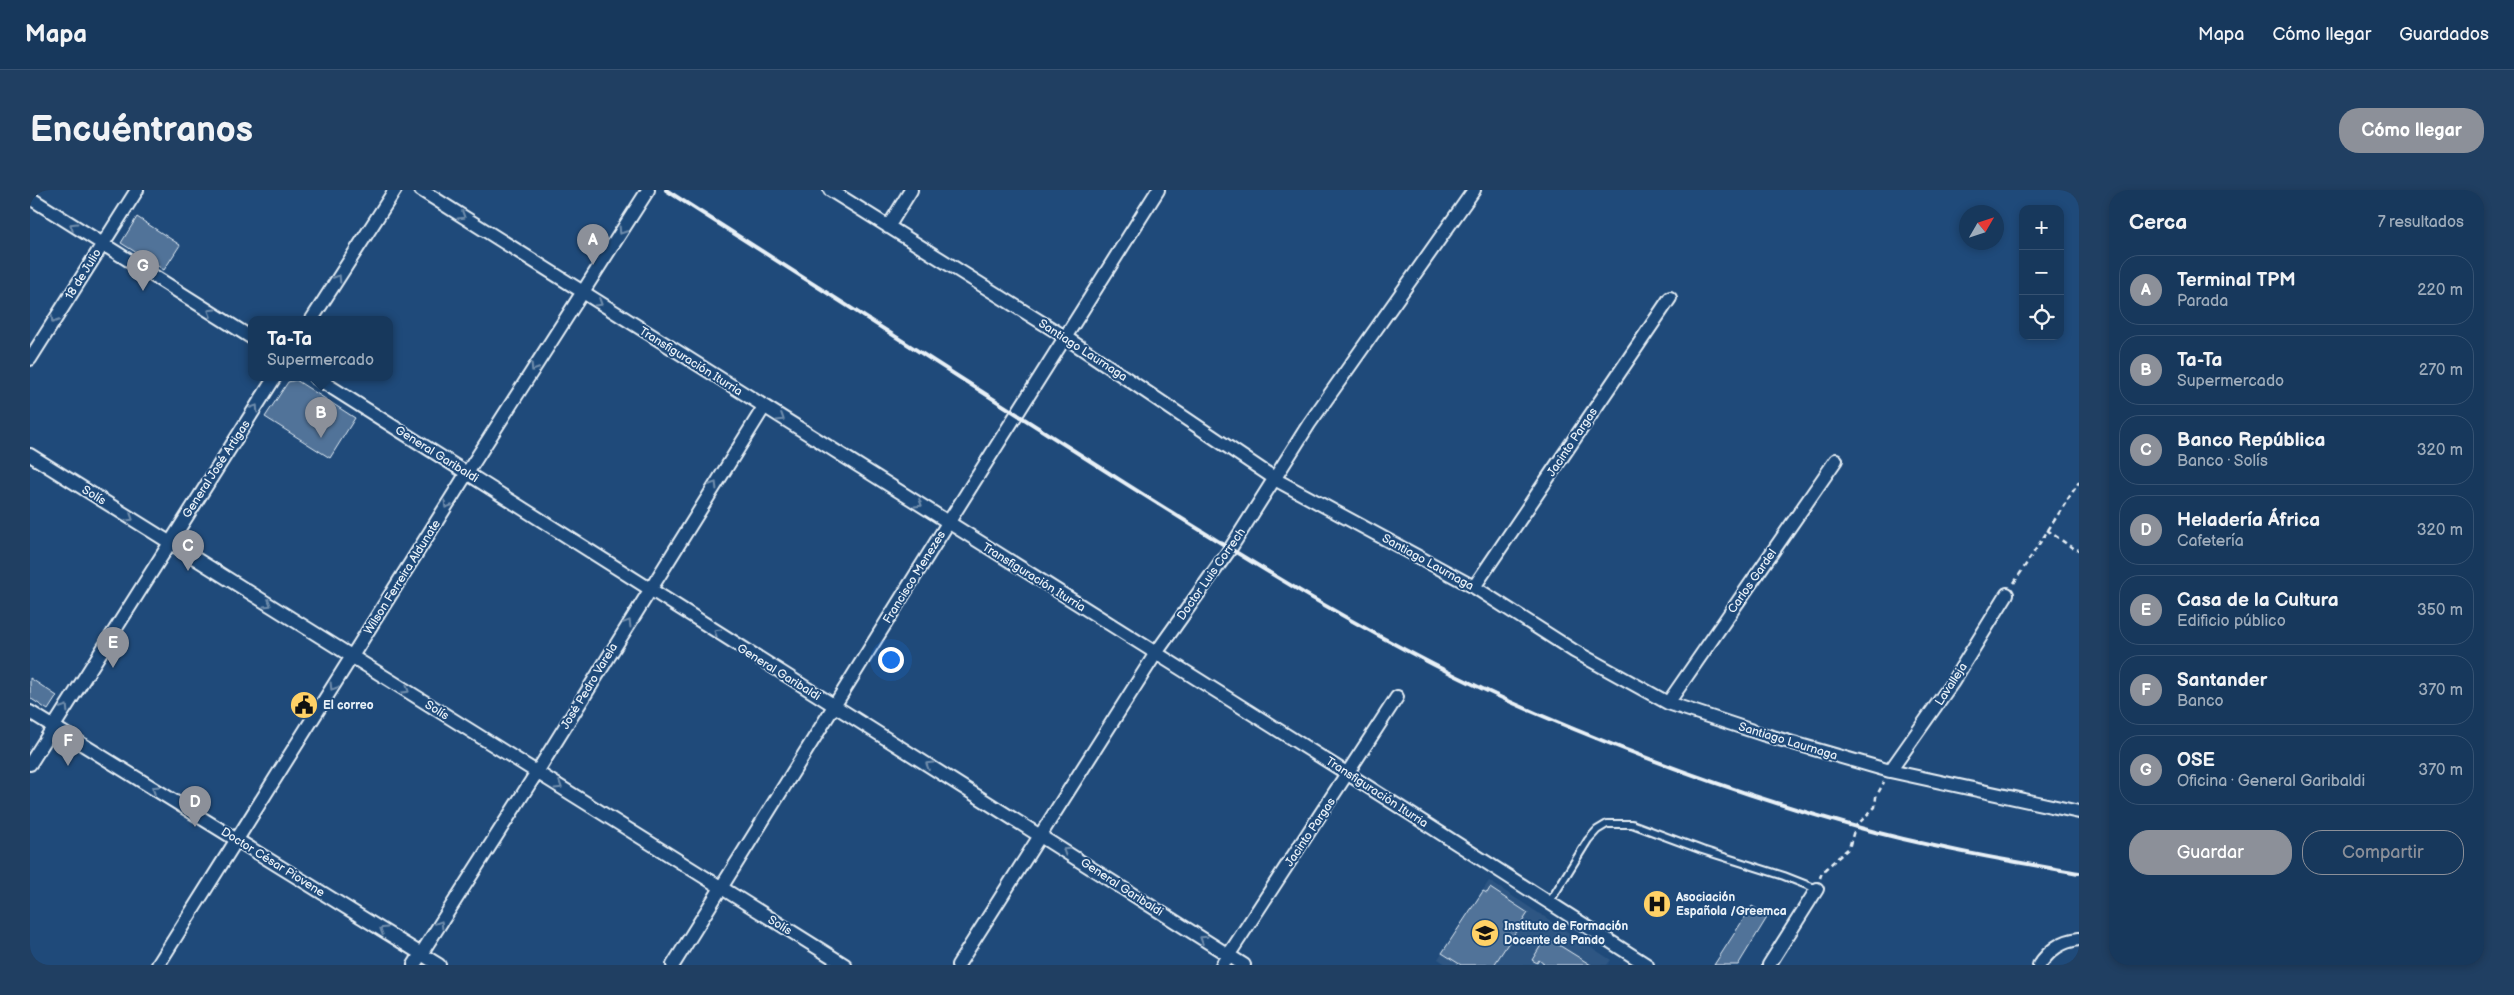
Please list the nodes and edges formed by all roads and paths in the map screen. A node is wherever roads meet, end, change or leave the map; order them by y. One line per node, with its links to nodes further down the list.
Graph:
1 (137, 190): 11 (street, 18 de Julio)
2 (395, 190): 14 (street, one-way to 2)
3 (421, 190): 12 (street, Transfiguración Iturria, one-way to 12)
4 (648, 190): 12 (street, Wilson Ferreira Aldunate, one-way to 12)
5 (830, 190): 10 (street, Santiago Laurnaga)
6 (911, 190): 10 (street)
7 (1158, 190): 16 (street, Francisco Menezes)
8 (1474, 190): 24 (street, Doctor Luis Correch)
9 (30, 198): 11 (street, one-way to 9)
10 (888, 227): 16 (street, Santiago Laurnaga)
11 (102, 244): 15 (street, one-way to 11); 17 (street, 18 de Julio, one-way to 17)
12 (583, 292): 20 (street, Transfiguración Iturria, one-way to 20); 23 (street, Wilson Ferreira Aldunate, one-way to 23)
13 (1670, 298): 30 (street, Jacinto Pargas)
14 (314, 316)
15 (248, 335)
16 (1065, 337): 24 (street, Santiago Laurnaga); 26 (street, Francisco Menezes)
17 (30, 358)
18 (272, 381): 28 (street, General José Artigas, one-way to 18)
19 (321, 381): 23 (street, General Garibaldi)
20 (764, 407): 26 (street, Transfiguración Iturria, one-way to 26); 31 (street, José Pedro Varela, one-way to 20)
21 (30, 455): 28 (street, Solís, one-way to 28)
22 (1836, 460): 36 (street, Carlos Gardel)
23 (467, 473): 31 (street, General Garibaldi); 34 (street, Wilson Ferreira Aldunate, one-way to 34)
24 (1275, 478): 30 (street, Santiago Laurnaga); 33 (street, Doctor Luis Correch)
25 (2079, 482): 27 (path)
26 (948, 523): 33 (street, Transfiguración Iturria); 37 (street, Francisco Menezes)
27 (2047, 530): 29 (path); 32 (path)
28 (168, 543): 34 (street, Solís, one-way to 34); 39 (street, General José Artigas, one-way to 28)
29 (2079, 550)
30 (1474, 587): 36 (street, Santiago Laurnaga)
31 (649, 590): 37 (street, General Garibaldi, one-way to 31); 42 (street, José Pedro Varela, one-way to 31)
32 (2007, 594): 41 (street, Lavalleja)
33 (1156, 653): 43 (street, Transfiguración Iturria); 45 (street, Doctor Luis Correch)
34 (352, 657): 42 (street, Solís, one-way to 42); 46 (street, Wilson Ferreira Aldunate, one-way to 46)
35 (1397, 697): 43 (street, Jacinto Pargas)
36 (1668, 703): 41 (street, Santiago Laurnaga)
37 (834, 706): 45 (street, General Garibaldi, one-way to 37); 47 (street, Francisco Menezes)
38 (30, 712): 39 (street, Doctor César Piovene)
39 (54, 726): 40 (street, General José Artigas); 46 (street, Doctor César Piovene, one-way to 39)
40 (30, 764)
41 (1890, 771): 44 (street, Santiago Laurnaga); 48 (path)
42 (537, 772): 47 (street, Solís, one-way to 47); 51 (street, José Pedro Varela, one-way to 42)
43 (1348, 774): 49 (street, Transfiguración Iturria); 52 (street, Jacinto Pargas)
44 (2079, 812)
45 (1041, 835): 52 (street, General Garibaldi, one-way to 45); 58 (street, Doctor Luis Correch)
46 (237, 840): 51 (street, Doctor César Piovene, one-way to 46); 53 (street, Wilson Ferreira Aldunate)
47 (721, 889): 56 (street, Francisco Menezes); 57 (street, Solís)
48 (1817, 889): 49 (lane); 61 (street)
49 (1549, 903): 60 (street, Transfiguración Iturria)
50 (2079, 939): 62 (street)
51 (421, 954): 54 (street, José Pedro Varela); 55 (street, Doctor César Piovene)
52 (1225, 960): 59 (street, General Garibaldi)
53 (158, 965)
54 (414, 965)
55 (439, 965)
56 (673, 965)
57 (845, 965)
58 (958, 965)
59 (1244, 965)
60 (1647, 965)
61 (1769, 965)
62 (2039, 965)

